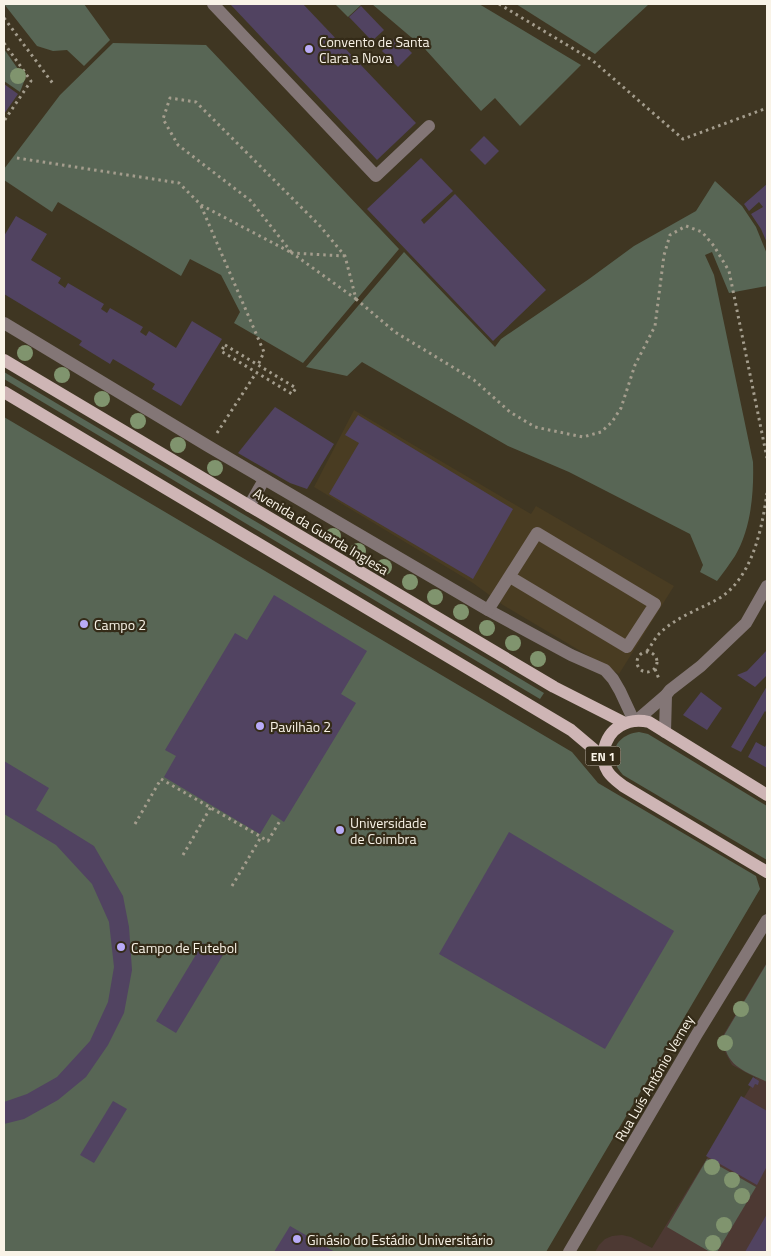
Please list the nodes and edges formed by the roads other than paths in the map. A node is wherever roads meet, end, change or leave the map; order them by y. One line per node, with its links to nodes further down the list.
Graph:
1 (214, 4): 2 (street)
2 (429, 126)
3 (4, 323): 6 (street)
4 (4, 360): 7 (main road, Avenida da Guarda Inglesa)
5 (4, 392): 14 (main road)
6 (264, 480): 7 (street); 10 (street)
7 (249, 506): 12 (main road, Avenida da Guarda Inglesa)
8 (510, 577): 8 (street); 10 (street)
9 (767, 586): 11 (street)
10 (488, 610): 12 (street)
11 (666, 695): 12 (street); 13 (street)
12 (632, 721): 13 (main road, Avenida da Guarda Inglesa); 14 (main road, EN 1)
13 (664, 732): 15 (main road, Avenida da Guarda Inglesa)
14 (603, 758): 16 (main road, EN 1)
15 (767, 795)
16 (767, 873)
17 (767, 920): 18 (street, Rua Luís António Verney)
18 (569, 1252)

